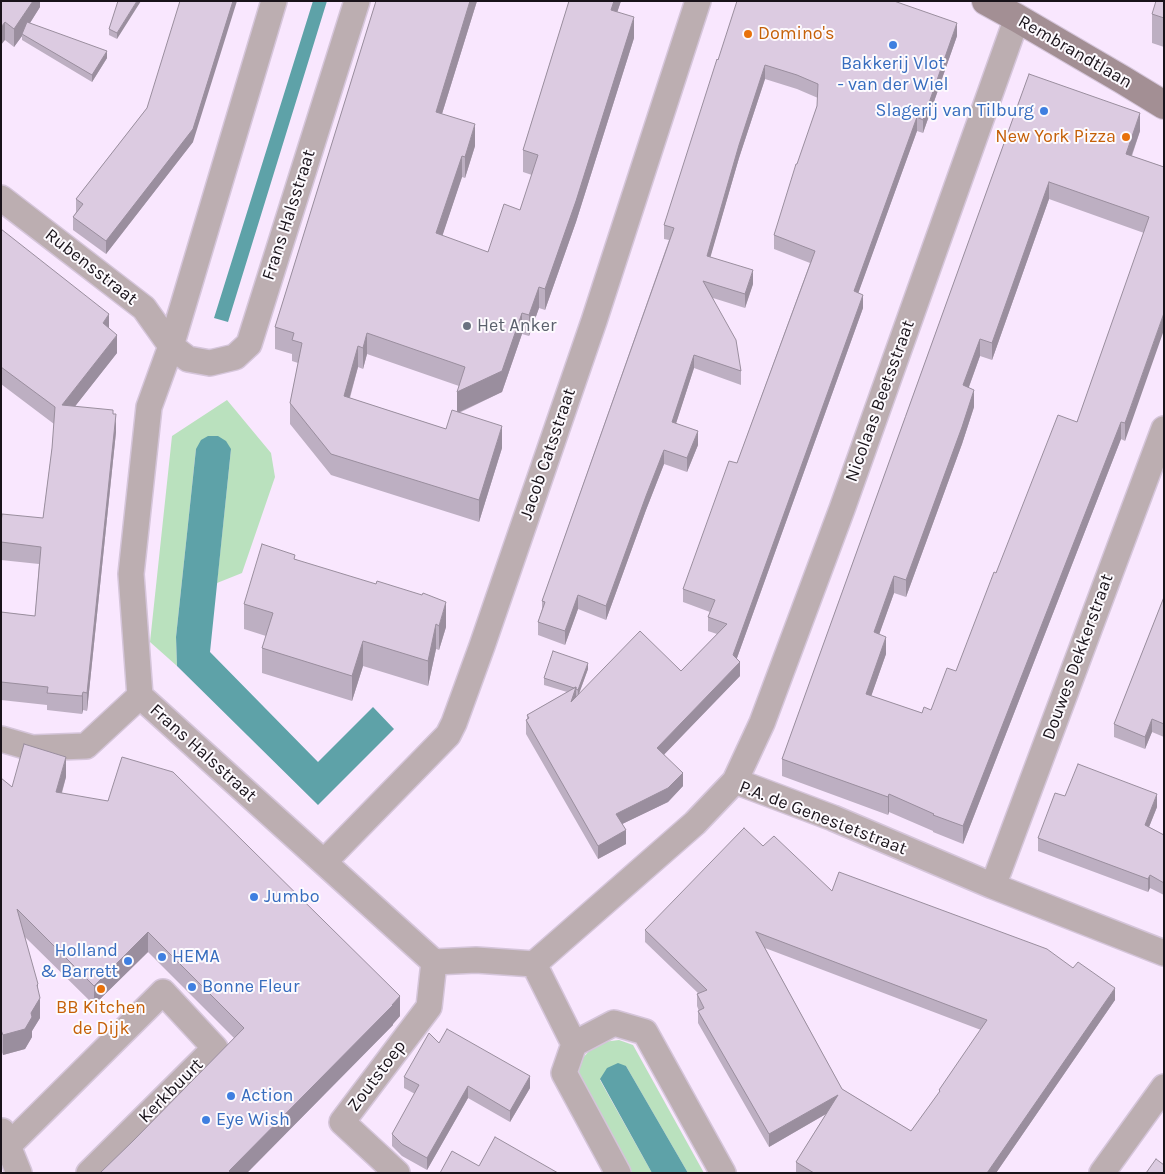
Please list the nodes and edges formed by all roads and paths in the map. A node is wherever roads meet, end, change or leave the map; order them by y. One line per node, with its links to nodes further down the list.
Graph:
1 (274, 1): 8 (street, Frans Halsstraat)
2 (357, 1): 8 (street, Frans Halsstraat)
3 (698, 1): 13 (street, Jacob Catsstraat)
4 (986, 1): 5 (street, Rembrandtlaan)
5 (1017, 18): 6 (street, Rembrandtlaan); 12 (street, Nicolaas Beetsstraat)
6 (1164, 105)
7 (1, 198): 8 (street, Rubensstraat)
8 (170, 346): 10 (street, Frans Halsstraat)
9 (1164, 429): 14 (street, Douwes Dekkerstraat)
10 (140, 696): 11 (street); 13 (street, Frans Halsstraat)
11 (1, 739)
12 (735, 781): 14 (street, P.A. de Genestetstraat); 17 (street, P.A. de Genestetstraat)
13 (324, 862): 16 (street, Frans Halsstraat)
14 (993, 886): 15 (street, P.A. de Genestetstraat)
15 (1164, 953)
16 (434, 962): 17 (street); 23 (street, Zoutstoep)
17 (534, 964): 18 (street)
18 (574, 1044): 24 (street); 25 (street)
19 (1164, 1087): 26 (street)
20 (5, 1138): 21 (street, Kerkbuurt); 22 (street, Kerkbuurt)
21 (19, 1173)
22 (90, 1173)
23 (397, 1173)
24 (618, 1173)
25 (723, 1173)
26 (1102, 1173)

